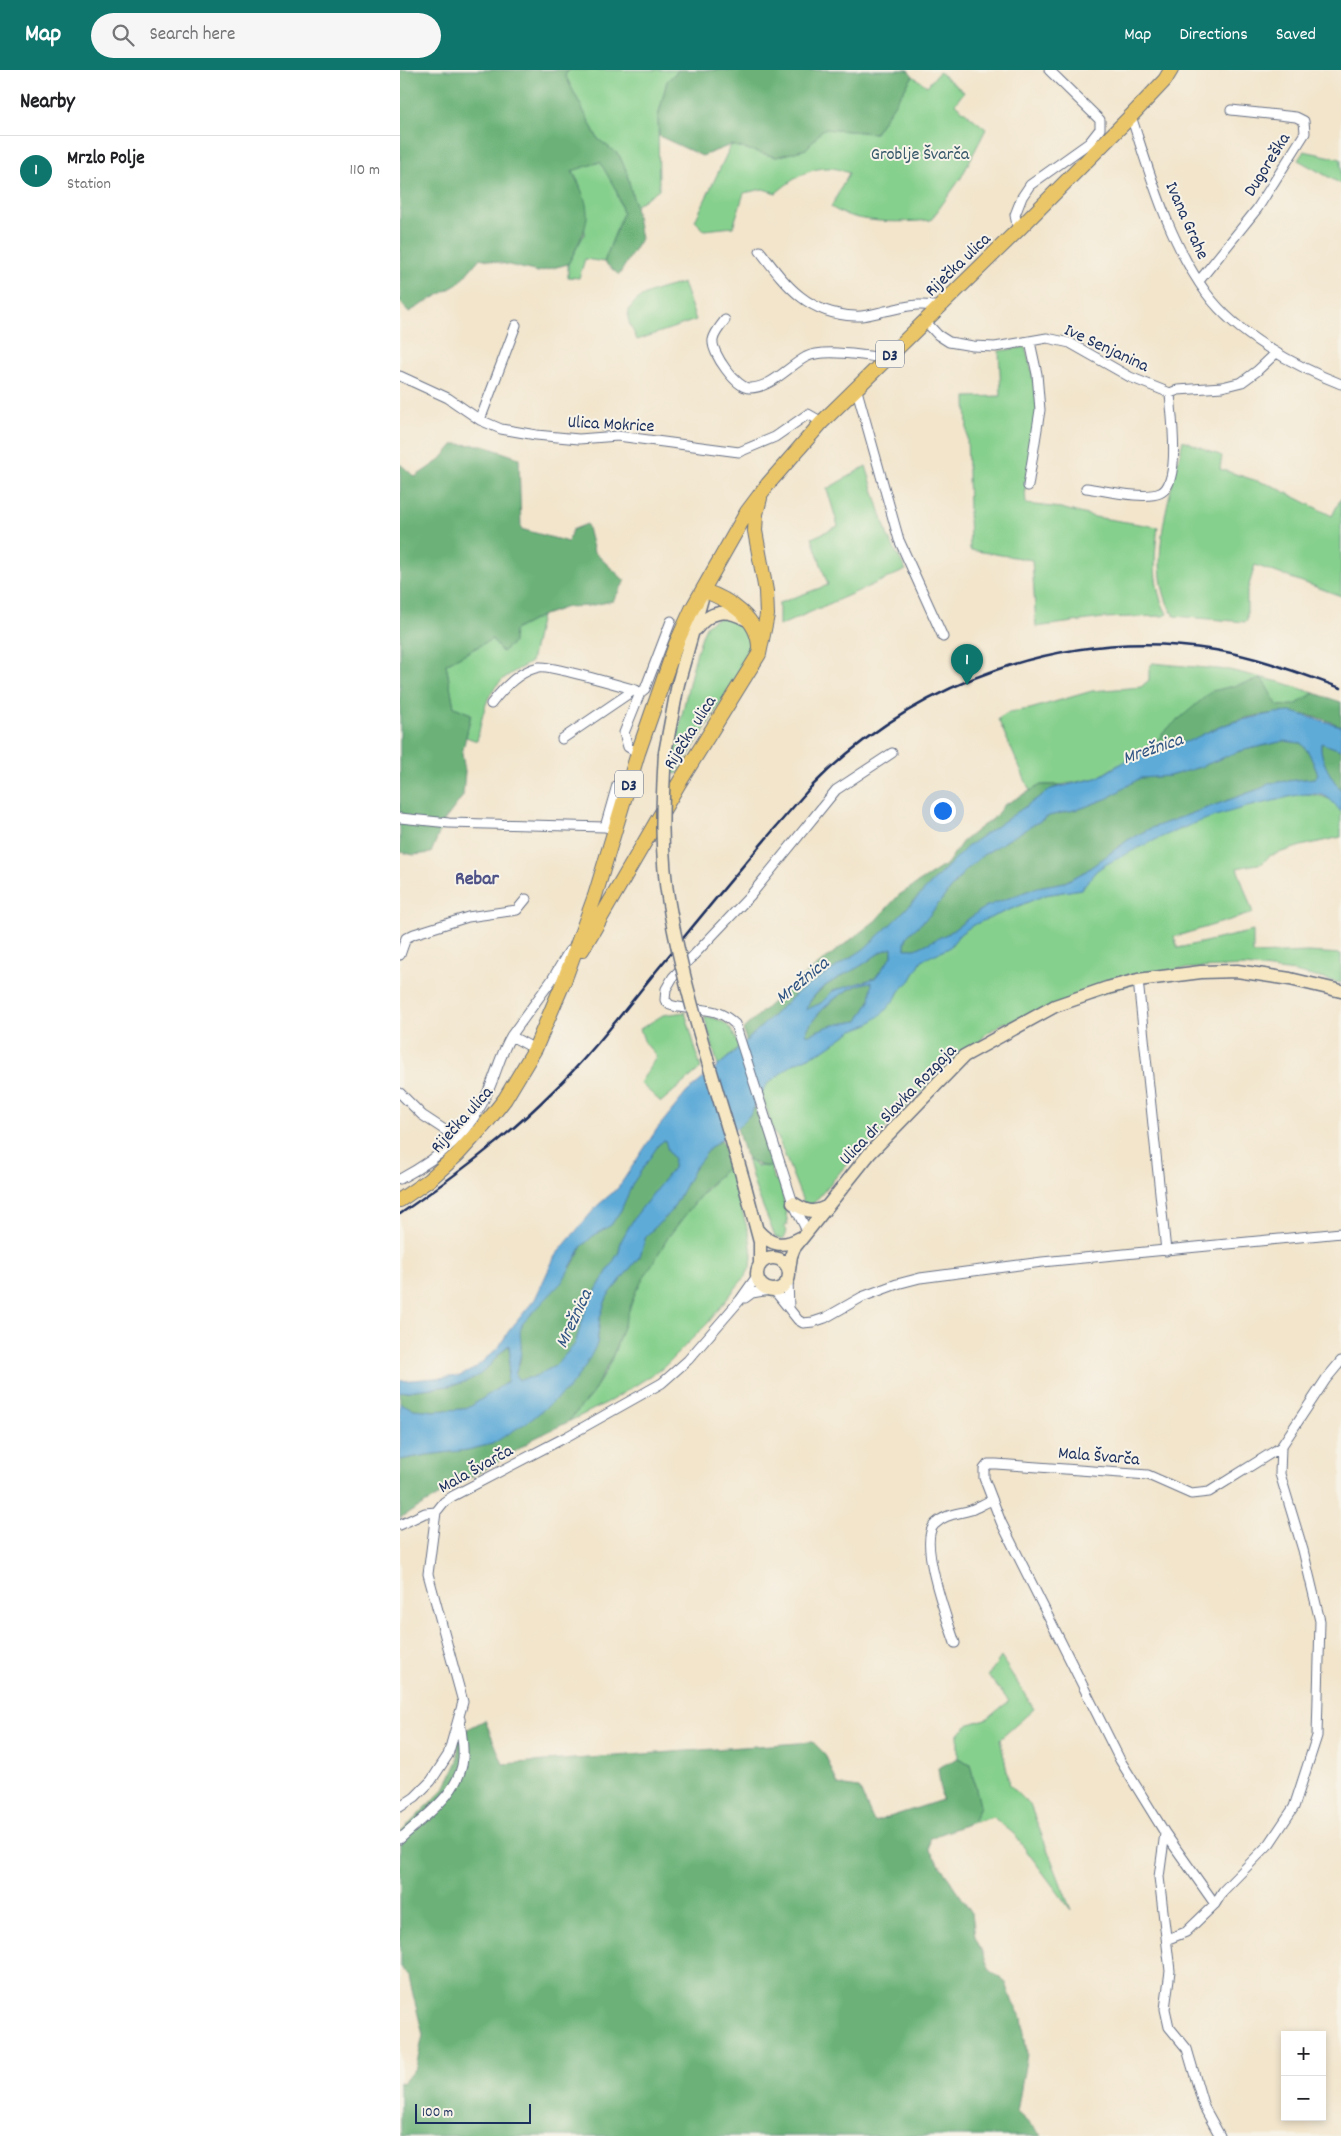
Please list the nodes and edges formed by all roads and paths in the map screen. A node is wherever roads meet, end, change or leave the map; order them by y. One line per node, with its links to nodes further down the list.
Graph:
1 (1049, 70): 5 (street)
2 (1171, 70): 4 (main road, Riječka ulica / D3)
3 (1231, 110): 7 (street, Dugoreška)
4 (1131, 116): 5 (main road, Riječka ulica / D3); 7 (street, Ivana Grahe)
5 (1018, 230): 8 (main road, Riječka ulica / D3)
6 (760, 251): 8 (street)
7 (1199, 281): 13 (street, Ivana Grahe)
8 (939, 307): 10 (main road, Riječka ulica / D3)
9 (725, 320): 14 (street)
10 (924, 320): 12 (street, Ive Senjanina); 14 (main road, Riječka ulica / D3)
11 (516, 325): 19 (street)
12 (1030, 342): 18 (street, Ive Senjanina); 22 (street)
13 (1276, 353): 16 (street, Ivana Grahe); 18 (street)
14 (886, 358): 17 (main road, Riječka ulica / D3)
15 (400, 376): 19 (street, Ulica Mokrice)
16 (1341, 384)
17 (856, 387): 20 (main road, Riječka ulica / D3); 28 (street)
18 (1170, 393): 23 (street)
19 (480, 420): 20 (street, Ulica Mokrice)
20 (822, 422): 21 (main road, Riječka ulica / D3)
21 (768, 484): 24 (main road, Riječka ulica / D3); 29 (main road, Riječka ulica / D3)
22 (1028, 486)
23 (1086, 488)
24 (704, 591): 26 (main road); 27 (street); 33 (main road, Riječka ulica / D3)
25 (671, 621): 30 (street)
26 (748, 621): 27 (street); 29 (main road)
27 (692, 632): 56 (street, bridge)
28 (943, 637)
29 (759, 654): 38 (main road, Riječka ulica / D3)
30 (637, 691): 31 (street); 32 (street); 33 (street)
31 (491, 704)
32 (562, 739)
33 (638, 753): 37 (main road, Riječka ulica / D3)
34 (892, 753): 52 (street)
35 (616, 785): 37 (street)
36 (400, 818): 37 (street)
37 (610, 828): 39 (main road, Riječka ulica / D3)
38 (652, 830): 39 (main road); 44 (main road, Riječka ulica / D3)
39 (595, 896): 41 (main road, Riječka ulica / D3)
40 (526, 900): 42 (street)
41 (586, 920): 44 (main road, Riječka ulica / D3); 46 (street, Riječka ulica)
42 (400, 955)
43 (1138, 980): 45 (street, Ulica dr. Slavka Rozgaja); 53 (street, Ulica dr. Slavka Rozgaja); 58 (street)
44 (564, 981): 47 (main road, Riječka ulica / D3)
45 (1341, 991)
46 (511, 1036): 47 (street); 49 (street, Riječka ulica)
47 (535, 1049): 51 (main road, Riječka ulica / D3)
48 (400, 1093): 49 (street)
49 (457, 1138): 50 (street, Riječka ulica)
50 (400, 1179)
51 (400, 1200)
52 (793, 1203): 53 (street); 54 (street)
53 (826, 1207): 54 (street, Ulica dr. Slavka Rozgaja)
54 (805, 1233): 56 (street); 57 (street, Ulica dr. Slavka Rozgaja)
55 (1341, 1233): 58 (street)
56 (758, 1235): 59 (street); 60 (street)
57 (794, 1248): 59 (street, Ulica dr. Slavka Rozgaja); 61 (street, Ulica dr. Slavka Rozgaja)
58 (1166, 1251): 64 (street)
59 (774, 1258): 60 (street); 61 (street)
60 (758, 1270): 62 (street); 63 (street, Mala Švarča)
61 (789, 1275): 62 (street); 64 (street)
62 (772, 1290): 63 (street); 64 (street)
63 (740, 1300): 68 (street, Mala Švarča)
64 (789, 1308)
65 (1341, 1361): 66 (street, Mala Švarča)
66 (1281, 1447): 67 (street, Mala Švarča); 75 (street)
67 (992, 1500): 70 (street); 73 (street)
68 (436, 1512): 69 (street); 71 (street, Mala Švarča)
69 (400, 1525)
70 (955, 1643)
71 (460, 1714): 72 (street, Mala Švarča); 74 (street)
72 (400, 1807)
73 (1165, 1833): 75 (street); 76 (street)
74 (400, 1839)
75 (1215, 1904): 76 (street)
76 (1168, 1939): 77 (street)
77 (1220, 2136)

